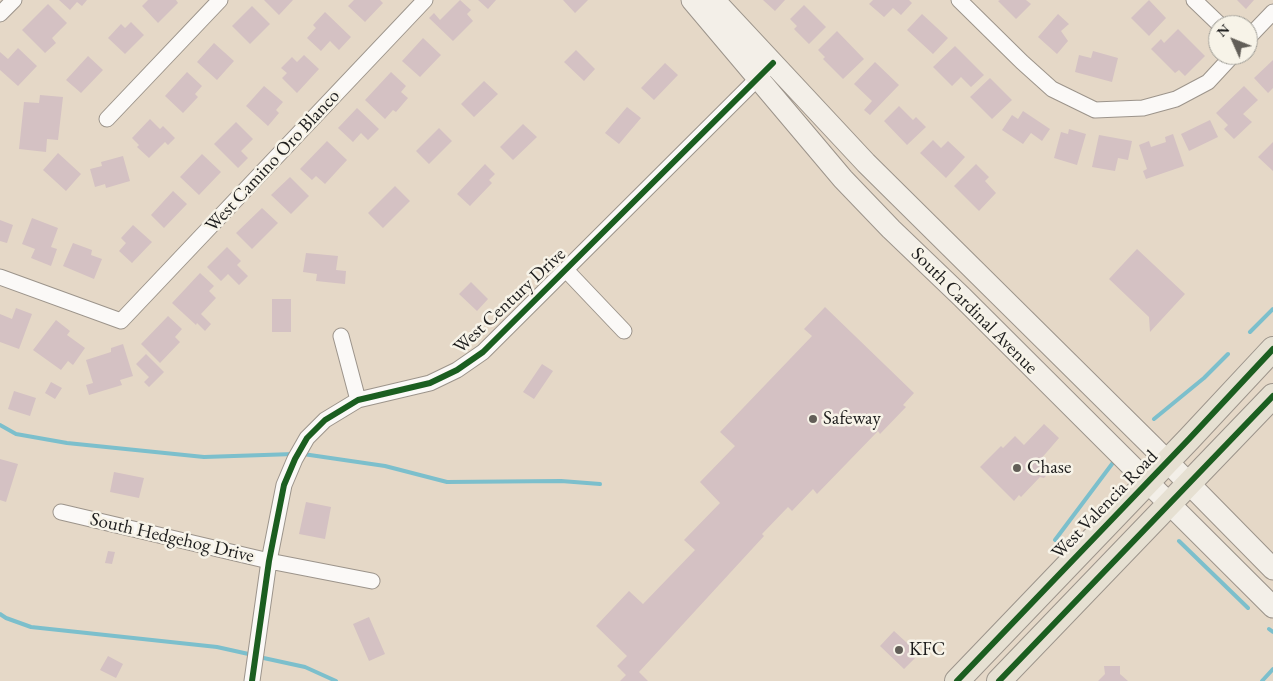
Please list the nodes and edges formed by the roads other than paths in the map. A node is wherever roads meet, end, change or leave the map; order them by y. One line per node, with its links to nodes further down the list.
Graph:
1 (14, 0): 9 (street)
2 (220, 0): 15 (street)
3 (425, 0): 17 (street, West Camino Oro Blanco)
4 (692, 0): 14 (main road, South Cardinal Avenue)
5 (714, 0): 12 (main road, South Cardinal Avenue)
6 (959, 0): 13 (street)
7 (1194, 0): 10 (street)
8 (1273, 12): 11 (street)
9 (0, 14)
10 (1210, 15)
11 (1258, 28)
12 (773, 63): 14 (street, West Century Drive); 23 (main road, South Cardinal Avenue)
13 (1224, 65)
14 (757, 79): 16 (street, West Century Drive); 24 (main road, South Cardinal Avenue)
15 (107, 119)
16 (566, 270): 18 (street); 22 (street, West Century Drive)
17 (0, 277)
18 (624, 331)
19 (342, 336): 22 (street)
20 (1273, 349): 23 (main road, West Valencia Road)
21 (1273, 396): 25 (main road)
22 (358, 400): 28 (street, West Century Drive)
23 (1168, 461): 24 (main road, West Valencia Road); 25 (main road, South Cardinal Avenue)
24 (1146, 482): 26 (main road, South Cardinal Avenue); 33 (main road, West Valencia Road)
25 (1189, 484): 26 (main road); 29 (main road, South Cardinal Avenue)
26 (1169, 503): 31 (main road, South Cardinal Avenue); 34 (main road)
27 (61, 512): 28 (street, South Hedgehog Drive)
28 (270, 561): 30 (street, South Hedgehog Drive); 32 (street, West Century Drive)
29 (1273, 569)
30 (372, 581)
31 (1273, 607)
32 (252, 681)
33 (957, 681)
34 (999, 681)

